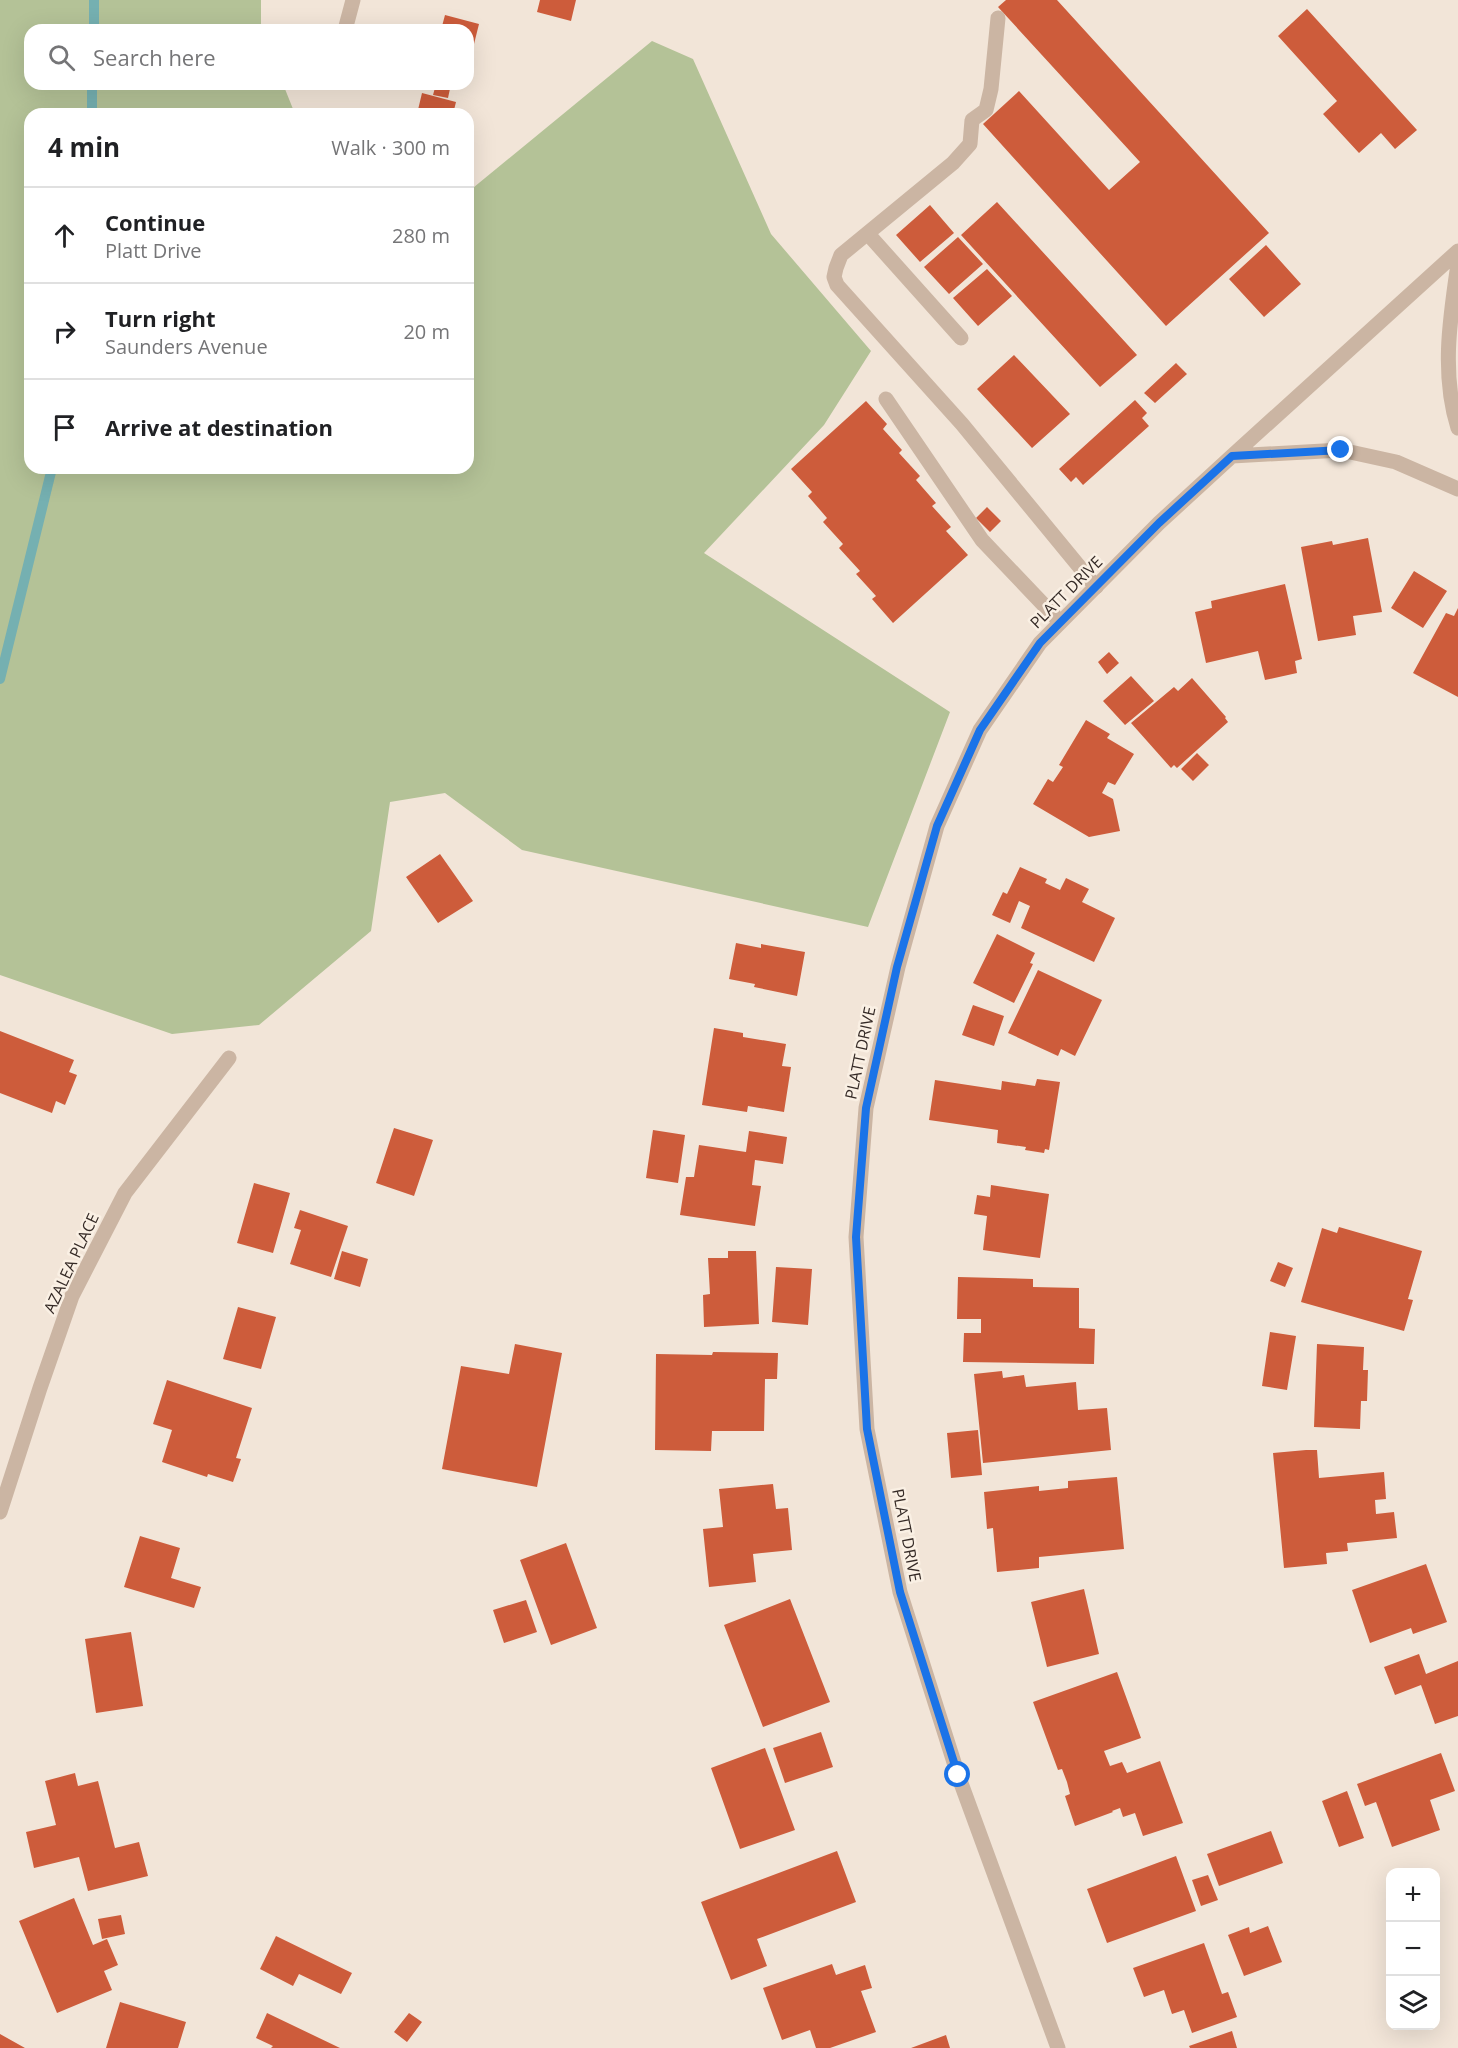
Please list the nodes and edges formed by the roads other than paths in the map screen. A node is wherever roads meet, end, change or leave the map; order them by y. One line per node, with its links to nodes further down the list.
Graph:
1 (352, 0): 3 (street)
2 (998, 18): 4 (street)
3 (346, 24)
4 (868, 234): 7 (street); 12 (street)
5 (1458, 251): 10 (street, PLATT DRIVE)
6 (1458, 264): 9 (street)
7 (961, 338)
8 (886, 399): 13 (street)
9 (1458, 428)
10 (1232, 456): 11 (street); 12 (street, PLATT DRIVE)
11 (1458, 489)
12 (1096, 586): 13 (street, PLATT DRIVE)
13 (1060, 622): 16 (street, PLATT DRIVE)
14 (229, 1058): 15 (street, AZALEA PLACE)
15 (0, 1512)
16 (1058, 2048)

